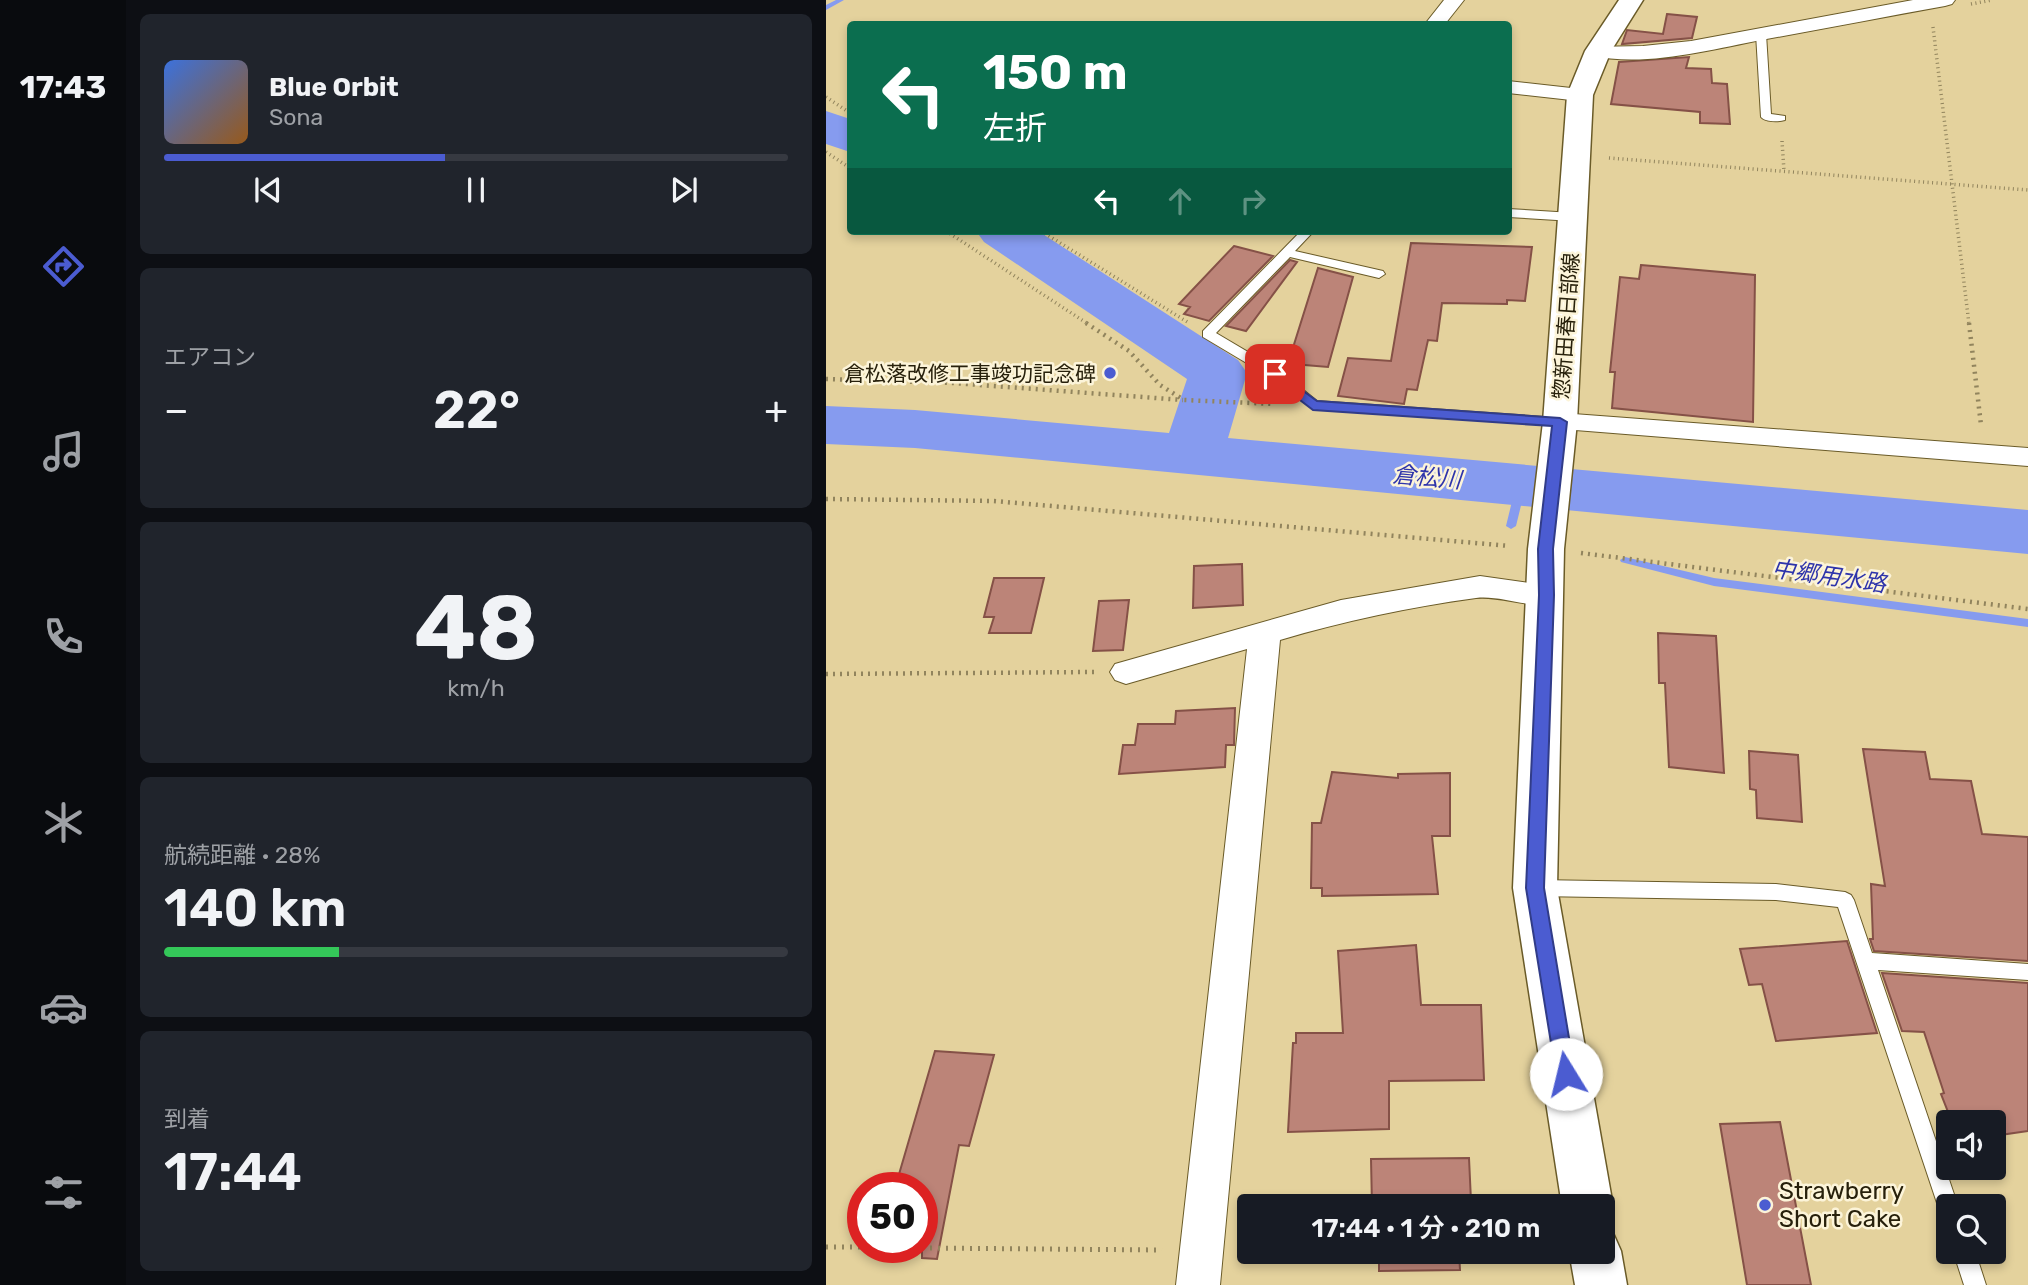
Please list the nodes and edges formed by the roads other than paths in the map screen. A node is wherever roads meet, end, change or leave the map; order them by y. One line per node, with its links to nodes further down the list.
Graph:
1 (1454, 0): 5 (street)
2 (1631, 0): 7 (main road, 惣新田春日部線)
3 (1945, 0): 4 (street)
4 (1846, 9): 6 (street)
5 (1437, 21)
6 (1761, 34): 7 (street); 10 (lane)
7 (1598, 51): 9 (main road, 惣新田春日部線)
8 (1512, 87): 9 (street)
9 (1580, 95): 12 (main road, 惣新田春日部線)
10 (1781, 118)
11 (1512, 213): 12 (lane)
12 (1573, 217): 16 (main road, 惣新田春日部線)
13 (1305, 235): 14 (lane)
14 (1289, 253): 15 (lane); 16 (lane)
15 (1379, 274)
16 (1560, 422): 17 (street); 18 (main road, 惣新田春日部線)
17 (2028, 457)
18 (1546, 595): 19 (street); 21 (main road, 惣新田春日部線)
19 (1265, 631): 20 (street); 28 (street)
20 (1126, 672)
21 (1535, 888): 22 (lane); 24 (main road, 惣新田春日部線)
22 (1865, 961): 23 (lane); 25 (lane)
23 (2028, 972)
24 (1586, 1194)
25 (1944, 1194)
26 (1597, 1264): 29 (main road)
27 (1968, 1264): 30 (lane)
28 (1200, 1268)
29 (1601, 1285)
30 (1975, 1285)

